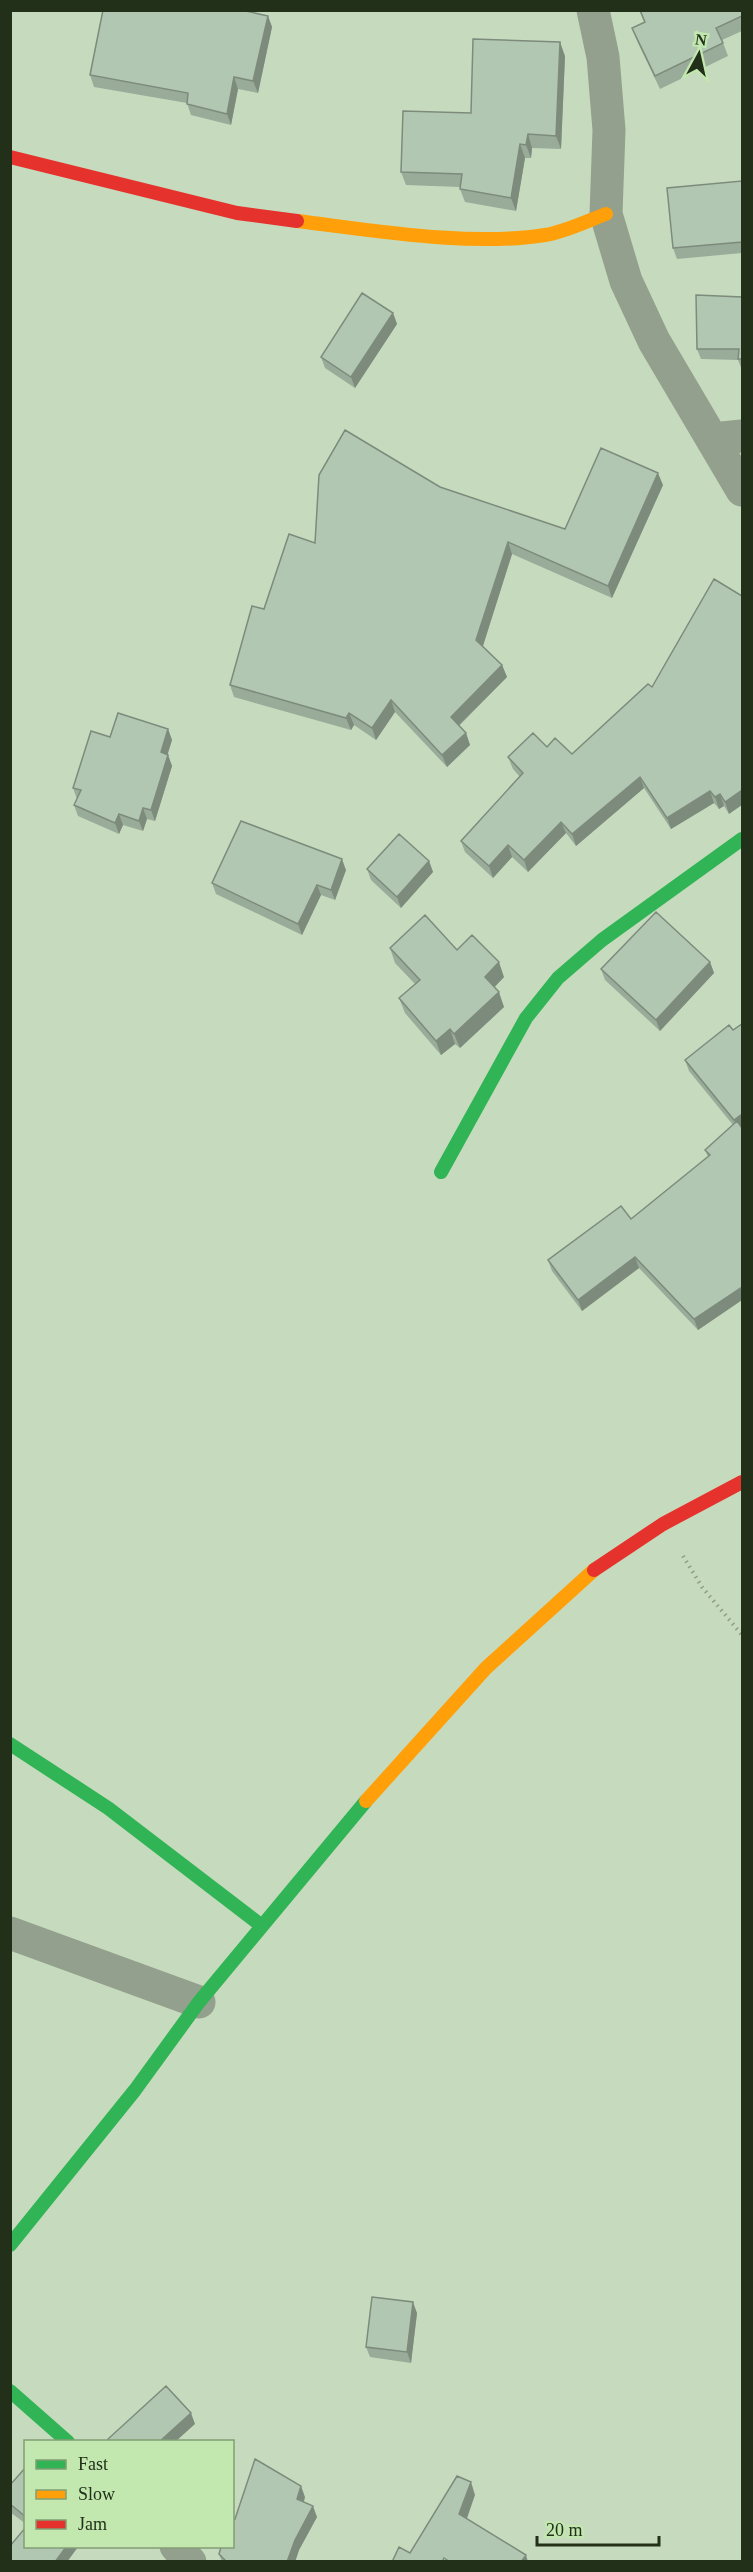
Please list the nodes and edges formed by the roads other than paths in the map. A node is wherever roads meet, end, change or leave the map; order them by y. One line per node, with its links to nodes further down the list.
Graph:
1 (593, 10): 3 (street)
2 (10, 157): 3 (street)
3 (606, 214): 4 (street)
4 (727, 437): 5 (street)
5 (742, 490)
6 (742, 839): 7 (street)
7 (441, 1172)
8 (742, 1482): 10 (street)
9 (10, 1744): 10 (street)
10 (262, 1926): 12 (street)
11 (10, 1933): 12 (street)
12 (199, 2002): 13 (street)
13 (10, 2245)
14 (10, 2391): 15 (street)
15 (66, 2440)
16 (177, 2548): 17 (street)
17 (190, 2562)

